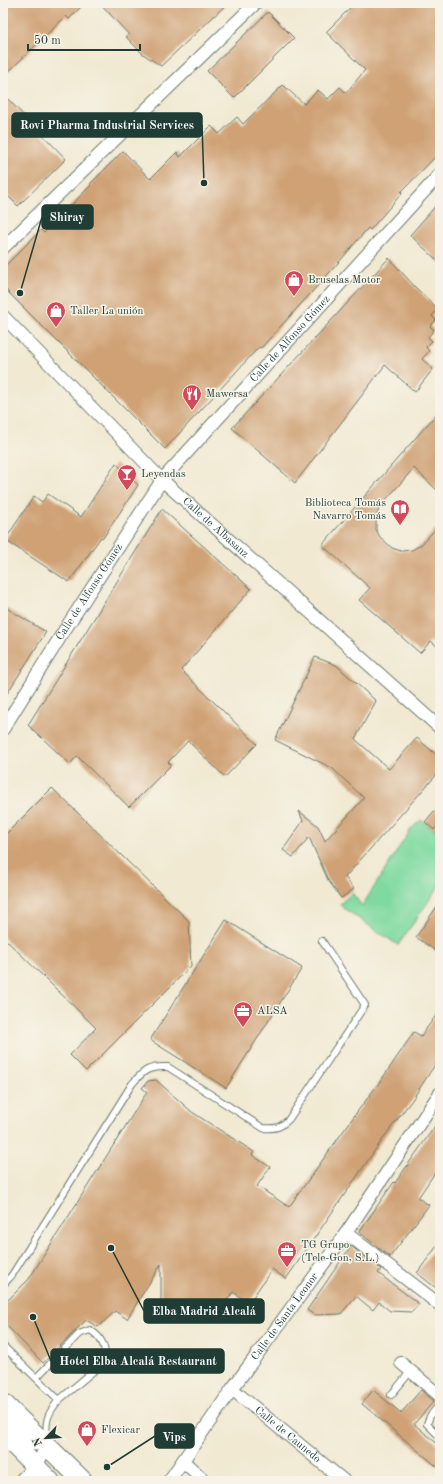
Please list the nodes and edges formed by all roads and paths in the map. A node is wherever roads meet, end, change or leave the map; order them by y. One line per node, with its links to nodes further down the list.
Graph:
1 (256, 3): 3 (street)
2 (440, 174): 5 (street, Calle de Alfonso Gómez)
3 (3, 248)
4 (3, 316): 5 (street, Calle de Albasanz)
5 (162, 480): 6 (street, Calle de Albasanz); 7 (street, Calle de Alfonso Gómez)
6 (440, 728)
7 (3, 729)
8 (322, 941): 11 (lane)
9 (440, 1093): 10 (street, Calle de Santa Leonor)
10 (346, 1233): 12 (street); 17 (street, Calle de Santa Leonor)
11 (3, 1285)
12 (440, 1304)
13 (3, 1346): 16 (lane)
14 (401, 1363): 15 (street)
15 (411, 1371): 18 (lane); 19 (street)
16 (36, 1378): 20 (lane); 20 (lane)
17 (232, 1388): 27 (street, Calle de Santa Leonor); 33 (street, Calle de Caunedo)
18 (391, 1396)
19 (440, 1396)
20 (59, 1400): 26 (lane)
21 (3, 1403): 26 (main road)
22 (440, 1404): 25 (lane)
23 (3, 1421): 26 (street)
24 (3, 1434): 28 (main road)
25 (440, 1436)
26 (47, 1446): 28 (street); 30 (main road)
27 (183, 1461): 31 (street, Calle de Santa Leonor); 32 (street)
28 (47, 1476): 29 (street)
29 (22, 1481)
30 (83, 1481)
31 (169, 1481)
32 (205, 1481)
33 (344, 1481)

